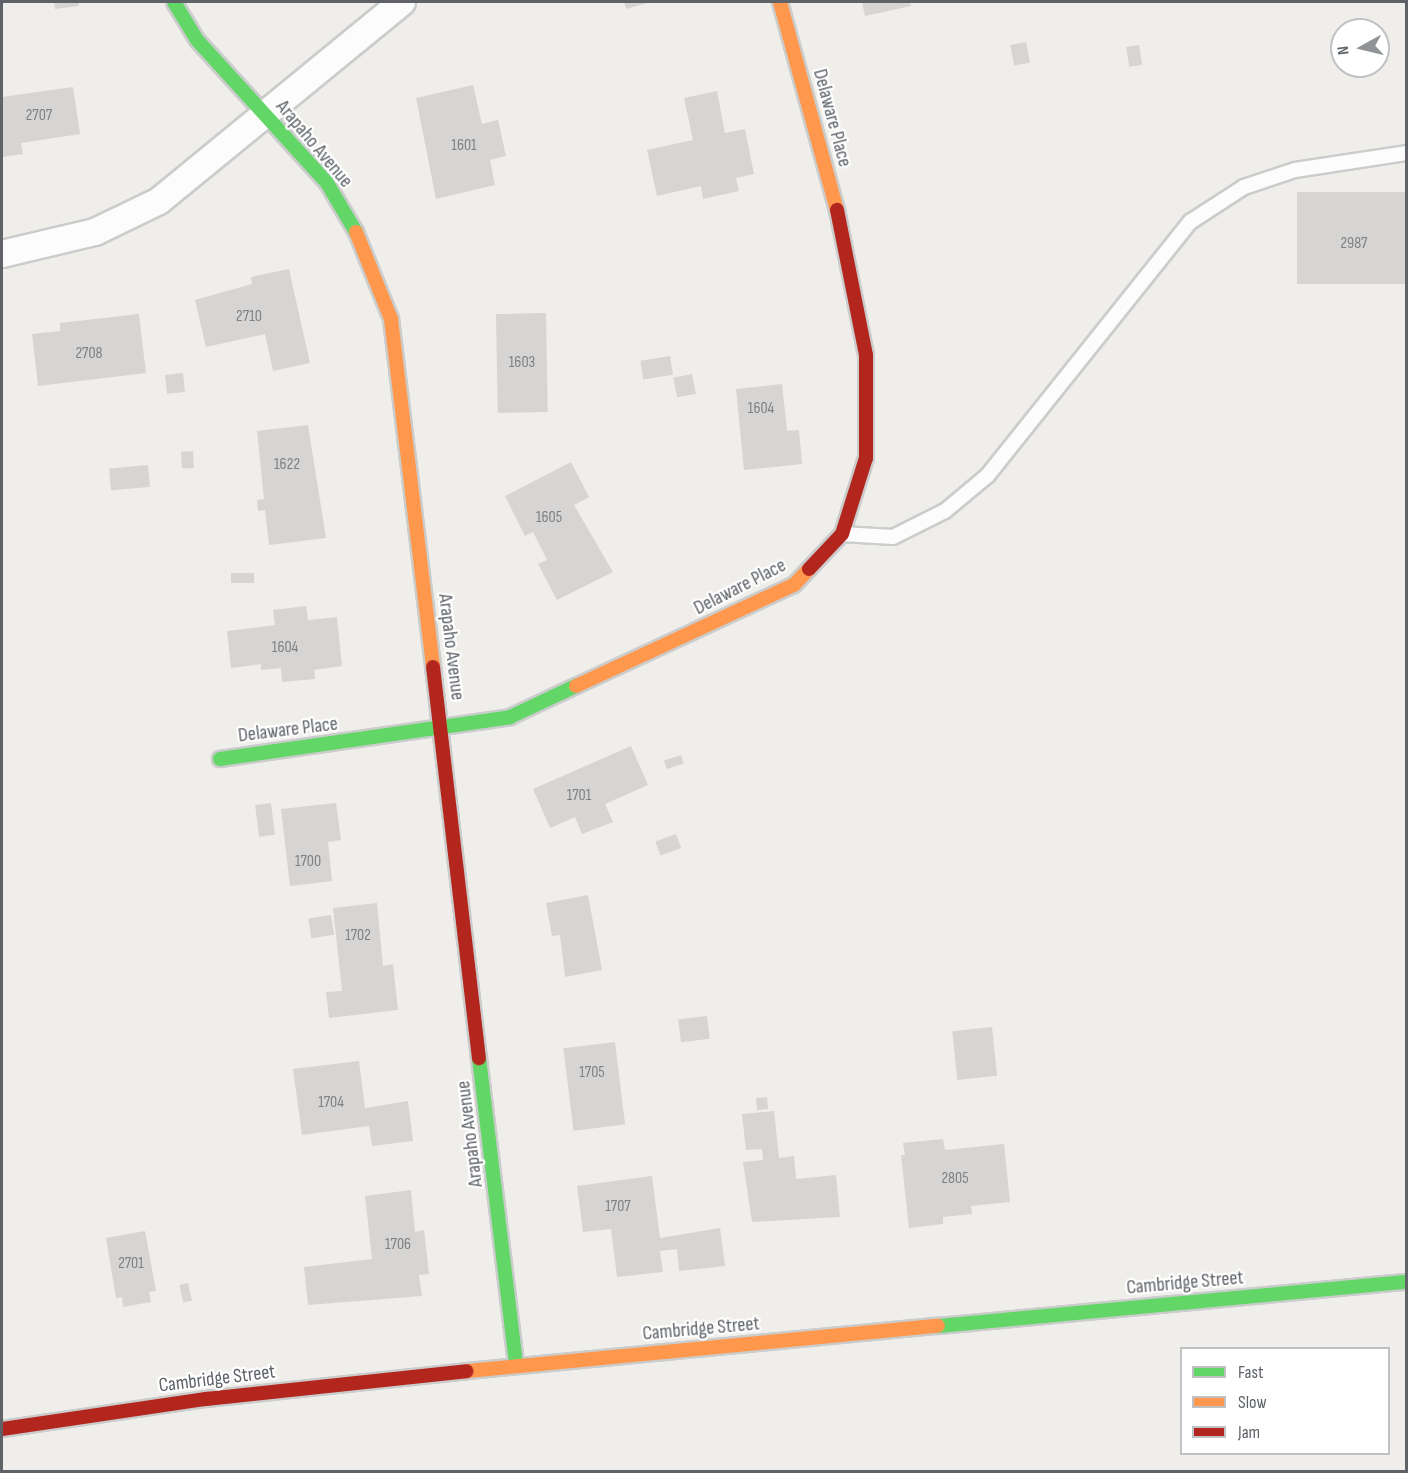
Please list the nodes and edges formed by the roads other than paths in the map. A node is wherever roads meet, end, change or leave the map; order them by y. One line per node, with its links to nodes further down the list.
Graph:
1 (174, 2): 4 (street, Arapaho Avenue)
2 (402, 2): 4 (street)
3 (780, 2): 7 (street, Delaware Place)
4 (264, 114): 6 (street); 8 (street, Arapaho Avenue)
5 (1407, 153): 7 (lane)
6 (2, 254)
7 (842, 534): 8 (street, Delaware Place)
8 (442, 729): 9 (street, Delaware Place); 11 (street, Arapaho Avenue)
9 (220, 759)
10 (1407, 1282): 11 (street, Cambridge Street)
11 (516, 1366): 12 (street, Cambridge Street)
12 (2, 1429)

